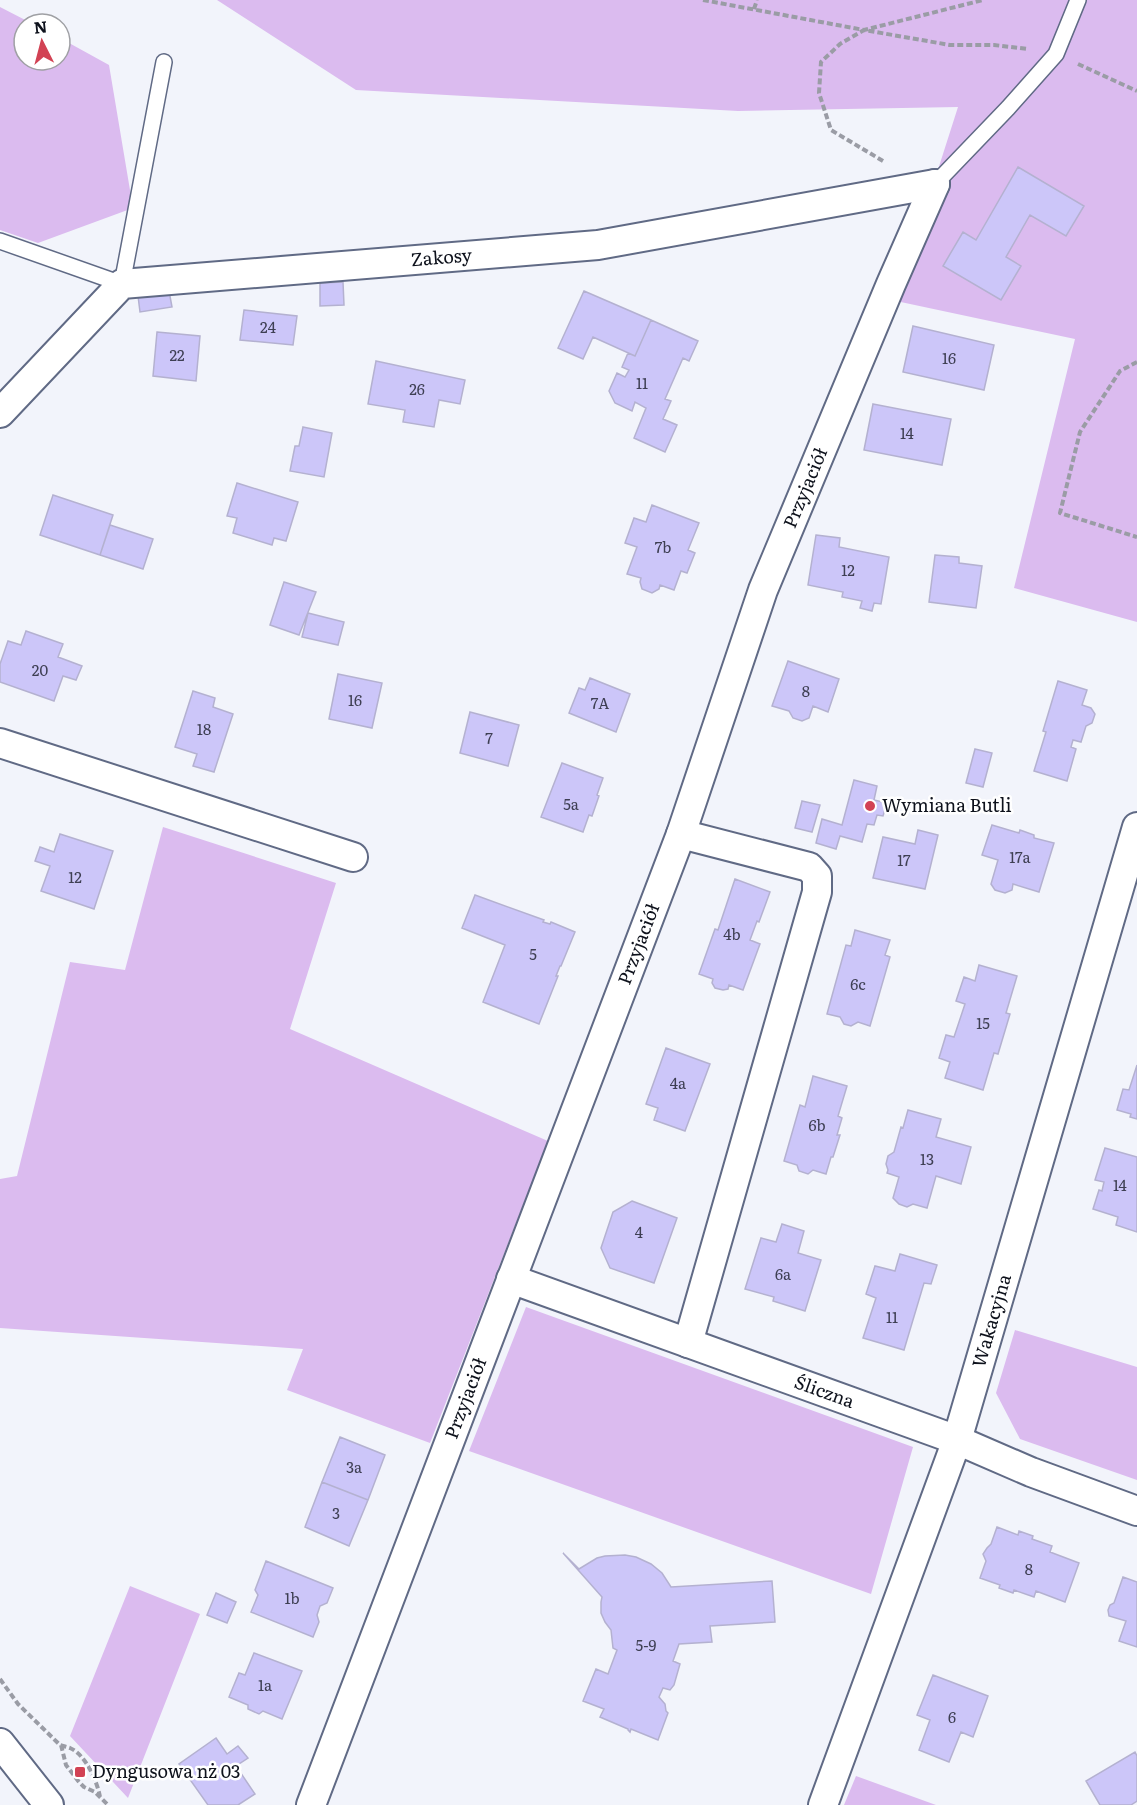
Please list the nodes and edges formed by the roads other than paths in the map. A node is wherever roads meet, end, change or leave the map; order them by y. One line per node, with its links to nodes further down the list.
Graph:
1 (1078, 0): 3 (lane, Przyjaciół)
2 (164, 62): 5 (lane)
3 (935, 184): 5 (street, Zakosy); 9 (street, Przyjaciół)
4 (0, 241): 5 (lane)
5 (122, 284): 6 (street)
6 (0, 413)
7 (0, 743): 10 (street)
8 (1137, 827): 13 (street, Wakacyjna)
9 (681, 834): 11 (street, Przyjaciół); 12 (street)
10 (353, 856)
11 (511, 1279): 12 (street, Śliczna); 17 (street, Przyjaciół)
12 (688, 1343): 13 (street, Śliczna)
13 (957, 1440): 14 (street, Śliczna); 18 (street, Wakacyjna)
14 (1137, 1510)
15 (0, 1743): 16 (street)
16 (49, 1805)
17 (311, 1805)
18 (823, 1805)

